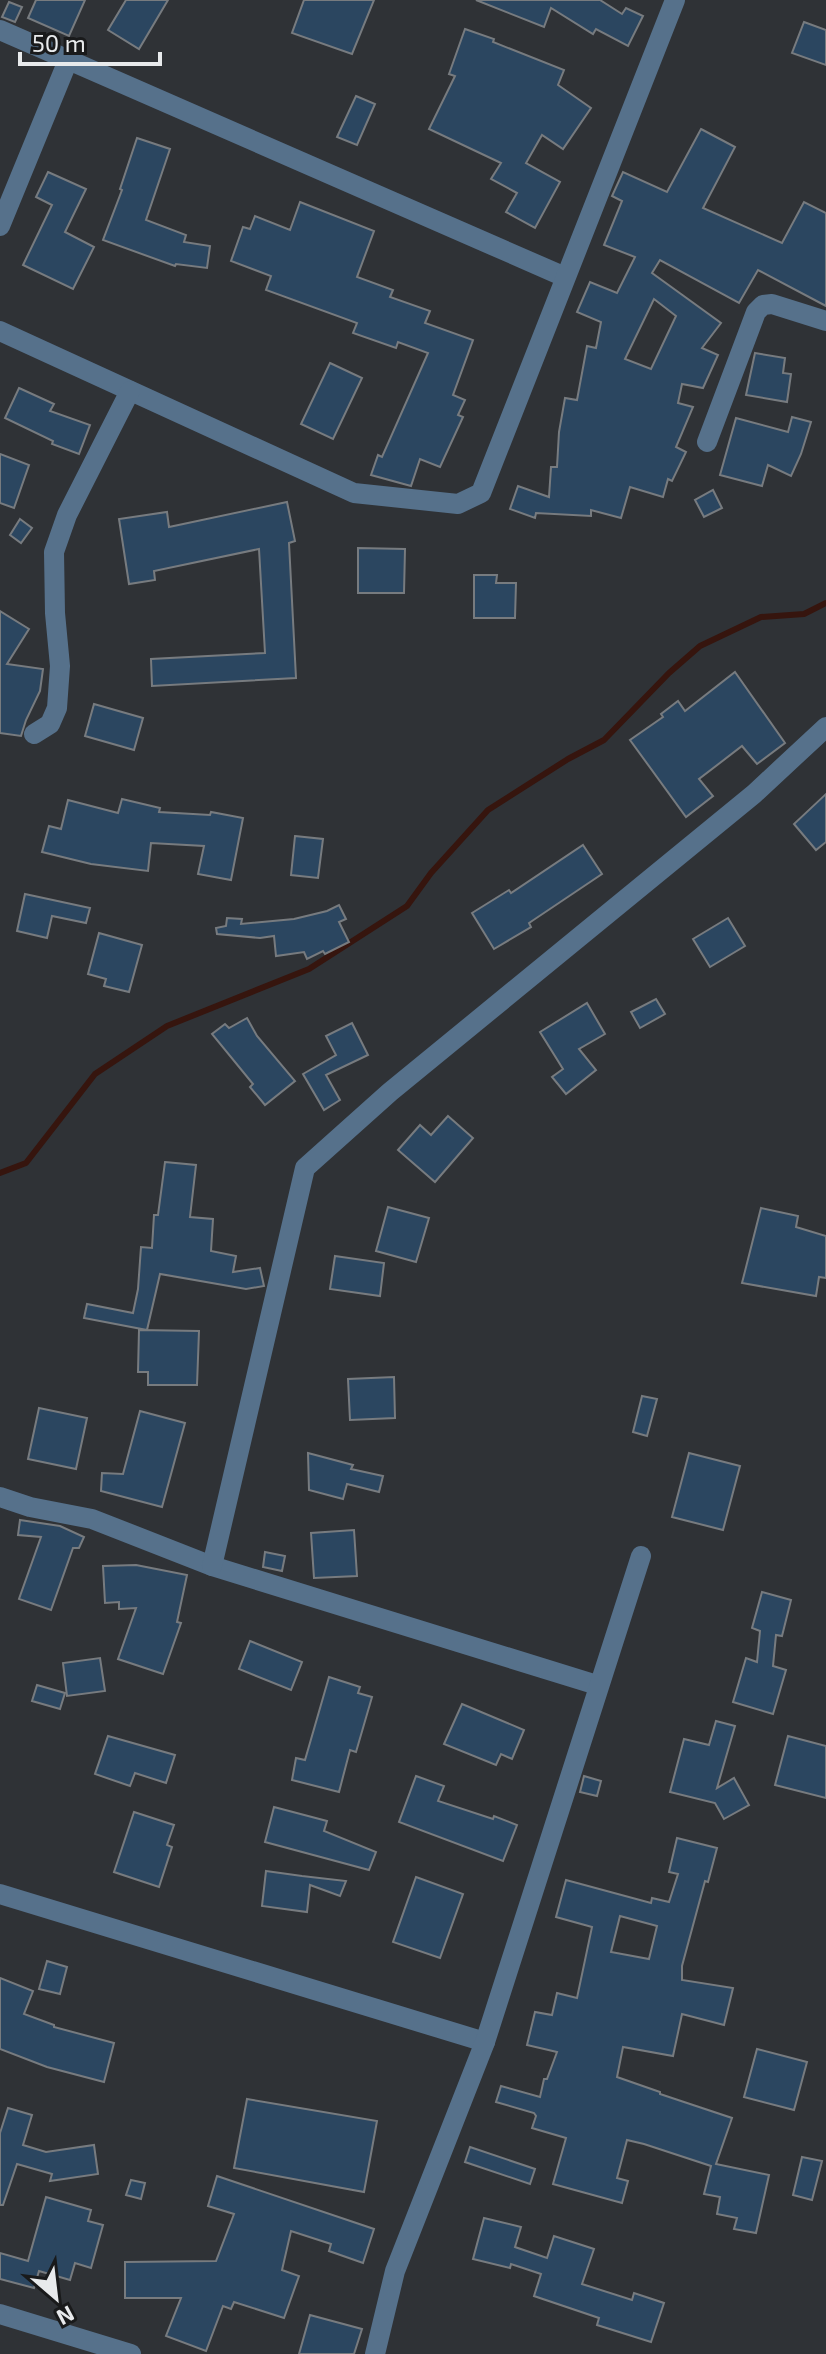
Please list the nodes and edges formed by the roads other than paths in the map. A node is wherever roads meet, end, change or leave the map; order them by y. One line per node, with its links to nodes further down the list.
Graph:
1 (675, 0): 5 (street)
2 (0, 30): 3 (street)
3 (69, 58): 4 (street); 5 (street)
4 (0, 226)
5 (565, 277): 8 (street)
6 (826, 321): 9 (street)
7 (0, 331): 8 (street)
8 (130, 391): 11 (street)
9 (707, 442)
10 (826, 727): 14 (street)
11 (34, 734)
12 (0, 1497): 14 (street)
13 (641, 1556): 15 (street)
14 (212, 1566): 15 (street)
15 (597, 1685): 17 (street)
16 (0, 1894): 17 (street)
17 (485, 2042): 21 (street)
18 (0, 2314): 19 (street)
19 (86, 2348): 20 (street)
20 (131, 2354)
21 (375, 2354)

